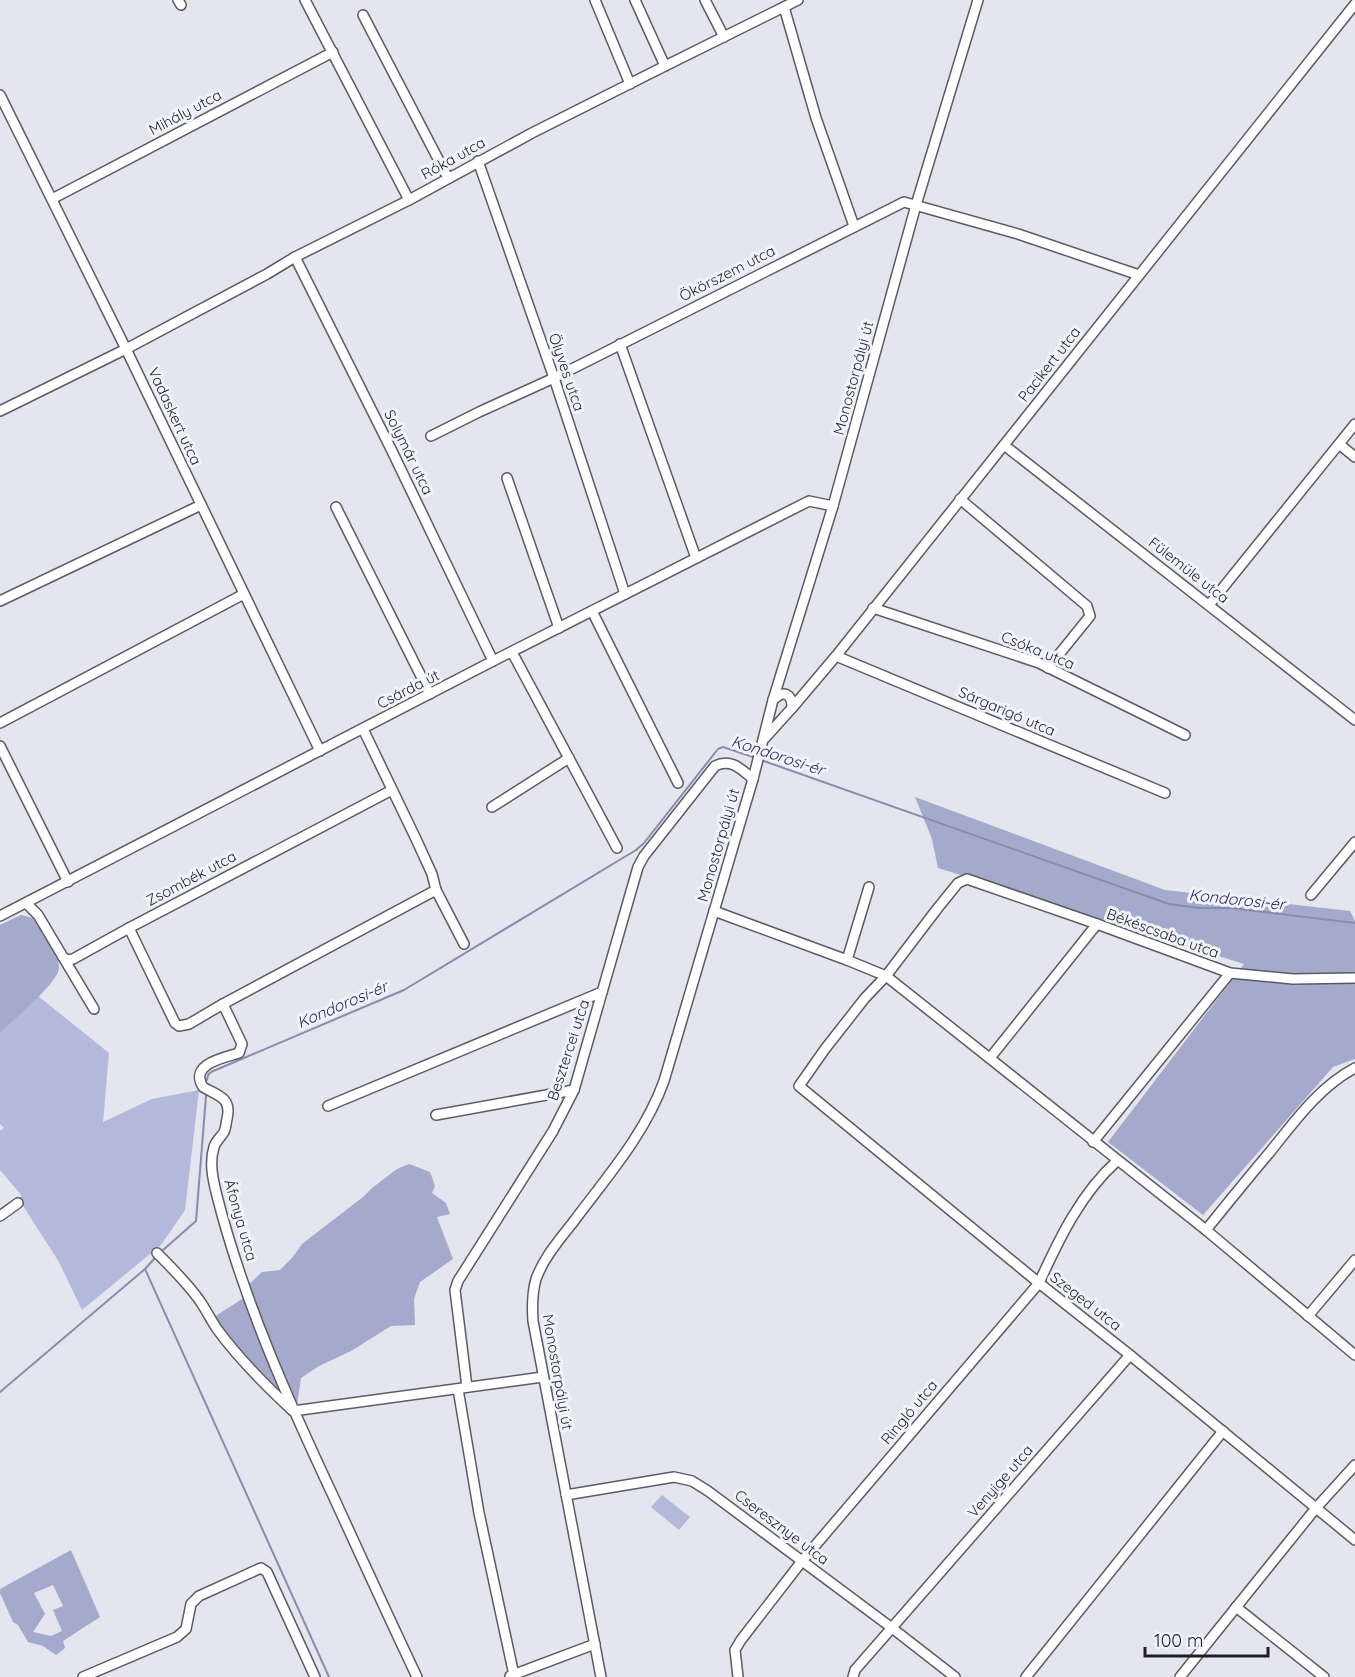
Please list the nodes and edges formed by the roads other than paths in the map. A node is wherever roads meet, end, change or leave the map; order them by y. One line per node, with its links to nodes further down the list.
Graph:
1 (305, 0): 11 (street)
2 (595, 0): 13 (street)
3 (636, 0): 12 (street)
4 (705, 0): 10 (street)
5 (798, 0): 8 (street, Róka utca)
6 (978, 0): 19 (street, Monostorpályi út)
7 (1355, 4): 22 (street, Pacikert utca)
8 (784, 7): 10 (street, Róka utca); 20 (street)
9 (363, 15): 16 (street)
10 (724, 37): 12 (street, Róka utca)
11 (333, 52): 17 (street, Mihály utca); 18 (street)
12 (665, 66): 13 (street, Róka utca)
13 (630, 84): 15 (street, Róka utca)
14 (0, 95): 17 (street, Vadaskert utca)
15 (478, 161): 16 (street, Róka utca); 25 (street, Ölyves utca)
16 (448, 178): 18 (street, Róka utca)
17 (52, 199): 24 (street, Vadaskert utca)
18 (409, 200): 21 (street, Róka utca)
19 (916, 205): 20 (street, Ökörszem utca); 22 (street); 36 (street, Monostorpályi út)
20 (854, 226): 23 (street, Ökörszem utca)
21 (296, 257): 24 (street, Róka utca); 47 (street, Solymár utca)
22 (1139, 275): 30 (street, Pacikert utca)
23 (620, 344): 25 (street, Ökörszem utca); 37 (street)
24 (126, 349): 26 (street, Róka utca); 34 (street, Vadaskert utca)
25 (554, 378): 28 (street, Ökörszem utca); 39 (street, Ölyves utca)
26 (0, 411)
27 (1355, 424): 29 (street)
28 (431, 436)
29 (1339, 444): 31 (street); 41 (street)
30 (1004, 445): 33 (street, Pacikert utca); 41 (street, Fülemüle utca)
31 (1355, 457)
32 (507, 478): 44 (street)
33 (960, 500): 42 (street, Pacikert utca); 48 (street)
34 (201, 506): 38 (street, Vadaskert utca); 40 (street)
35 (336, 507): 49 (street)
36 (833, 507): 37 (street, Csárda út); 50 (street, Monostorpályi út)
37 (696, 558): 39 (street, Csárda út)
38 (244, 594): 53 (street); 58 (street, Vadaskert utca)
39 (625, 594): 43 (street, Csárda út)
40 (0, 601)
41 (1209, 605): 52 (street, Fülemüle utca)
42 (873, 608): 46 (street, Pacikert utca); 48 (street, Csóka utca)
43 (592, 612): 44 (street, Csárda út); 61 (street)
44 (559, 628): 45 (street, Csárda út)
45 (512, 652): 47 (street, Csárda út); 59 (street)
46 (836, 656): 51 (street, Pacikert utca); 63 (street, Sárgarigó utca)
47 (493, 661): 49 (street, Csárda út)
48 (1048, 668): 55 (street, Csóka utca)
49 (430, 694): 54 (street, Csárda út)
50 (773, 700): 51 (street); 56 (street, Monostorpályi út)
51 (792, 708): 56 (street, Pacikert utca)
52 (1355, 720)
53 (0, 723)
54 (363, 729): 58 (street, Csárda út); 62 (street)
55 (1185, 735)
56 (763, 740): 60 (street, Monostorpályi út)
57 (0, 746): 67 (street)
58 (320, 751): 67 (street, Csárda út)
59 (569, 758): 64 (street); 66 (street)
60 (753, 779): 72 (street, Monostorpályi út); 82 (street, Besztercei utca)
61 (678, 783)
62 (392, 790): 69 (street); 75 (street, Zsombék utca)
63 (1166, 793)
64 (492, 807)
65 (1355, 842): 70 (street)
66 (617, 848)
67 (68, 882): 71 (street, Csárda út)
68 (869, 887): 78 (street)
69 (436, 890): 76 (street); 83 (street)
70 (1311, 895)
71 (26, 903): 73 (street, Csárda út); 77 (street)
72 (714, 911): 78 (street); 101 (street, Monostorpályi út)
73 (0, 916)
74 (1096, 924): 79 (street, Békéscsaba utca); 81 (street, Békéscsaba utca); 85 (street)
75 (129, 928): 77 (street, Zsombék utca); 83 (street)
76 (464, 944)
77 (63, 957): 84 (street)
78 (847, 960): 81 (street)
79 (1230, 973): 80 (street, Békéscsaba utca); 90 (street)
80 (1355, 978)
81 (890, 979): 85 (street); 97 (street, Szeged utca)
82 (602, 992): 87 (street, Besztercei utca); 88 (street)
83 (223, 1004): 103 (street, Áfonya utca)
84 (94, 1009)
85 (990, 1058): 90 (street)
86 (1355, 1068): 94 (street)
87 (574, 1090): 89 (street); 102 (street, Besztercei utca)
88 (328, 1106)
89 (436, 1115)
90 (1093, 1142): 91 (street)
91 (1117, 1161): 94 (street); 97 (street, Ringló utca)
92 (18, 1203): 93 (street)
93 (0, 1216)
94 (1206, 1230): 98 (street)
95 (157, 1252): 103 (street, Áfonya utca)
96 (1355, 1260): 98 (street)
97 (1039, 1282): 99 (street, Szeged utca); 109 (street, Ringló utca)
98 (1308, 1316): 100 (street)
99 (1130, 1355): 104 (street, Szeged utca); 111 (street, Venyige utca)
100 (1355, 1355)
101 (543, 1377): 102 (street); 106 (street, Monostorpályi út)
102 (462, 1388): 103 (street); 113 (street, Besztercei utca)
103 (293, 1411): 116 (street, Áfonya utca)
104 (1223, 1431): 107 (street, Szeged utca); 121 (street)
105 (1355, 1465): 107 (street)
106 (566, 1495): 109 (street, Cseresznye utca); 112 (street, Monostorpályi út)
107 (1316, 1508): 108 (street, Szeged utca); 110 (street)
108 (1355, 1540)
109 (802, 1561): 111 (street, Cseresznye utca); 118 (street, Ringló utca)
110 (1236, 1607): 122 (street); 123 (street)
111 (892, 1628): 119 (street, Venyige utca); 120 (street, Cseresznye utca)
112 (595, 1644): 113 (street); 117 (street, Monostorpályi út)
113 (512, 1676)
114 (83, 1677): 115 (street)
115 (315, 1677)
116 (417, 1677)
117 (601, 1677)
118 (738, 1677)
119 (853, 1677)
120 (955, 1677)
121 (1026, 1677)
122 (1180, 1677)
123 (1324, 1677)

